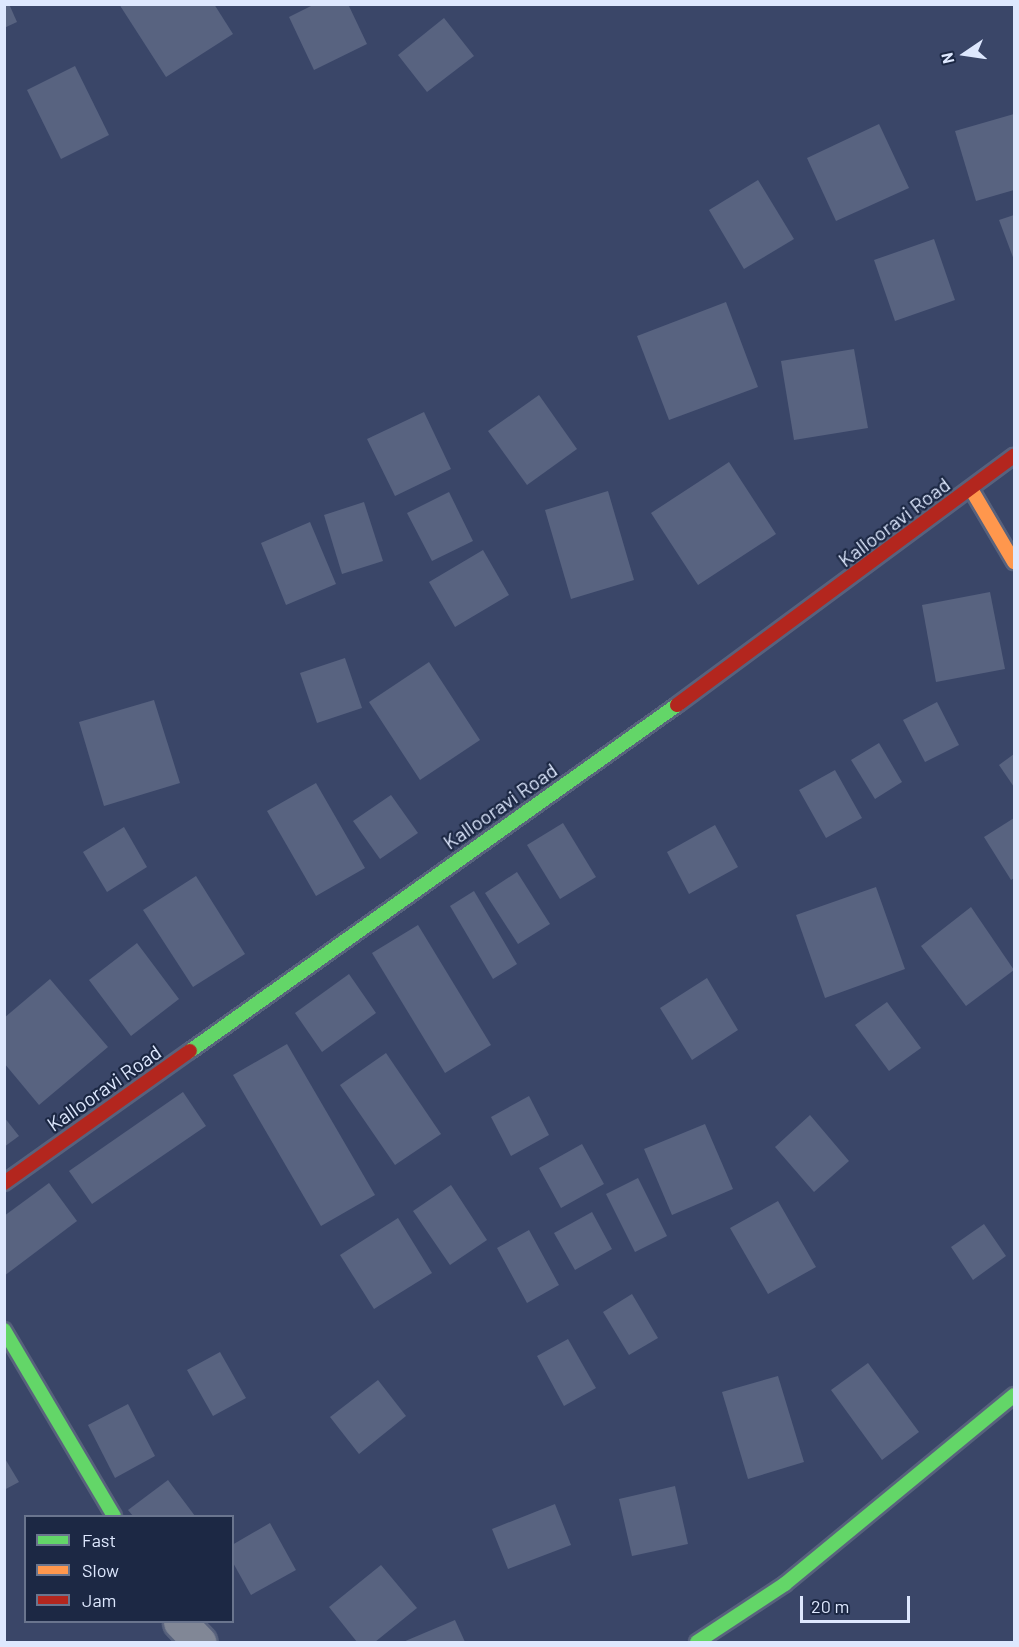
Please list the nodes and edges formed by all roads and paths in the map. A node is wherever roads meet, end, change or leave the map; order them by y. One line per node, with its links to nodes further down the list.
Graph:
1 (1014, 456): 2 (main road, Kallooravi Road)
2 (971, 489): 3 (main road); 4 (main road, Kallooravi Road)
3 (1014, 562)
4 (4, 1183)
5 (4, 1330): 7 (main road)
6 (1014, 1395): 10 (main road)
7 (113, 1515)
8 (181, 1623): 9 (street)
9 (199, 1642)
10 (697, 1642)

